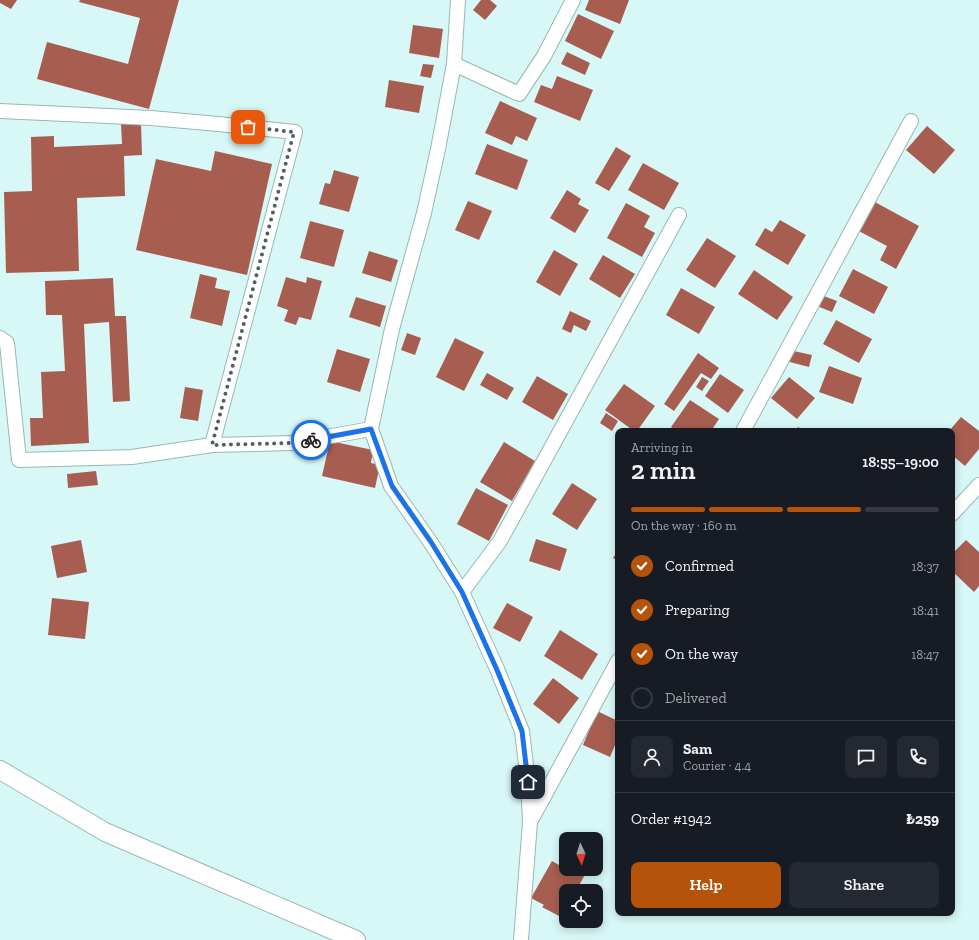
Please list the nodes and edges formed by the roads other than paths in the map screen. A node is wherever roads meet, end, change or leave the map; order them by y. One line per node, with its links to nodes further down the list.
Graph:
1 (458, 0): 3 (street)
2 (573, 0): 3 (street)
3 (454, 64): 9 (street)
4 (0, 111): 10 (street)
5 (911, 121): 8 (street)
6 (679, 215): 13 (street)
7 (0, 338): 10 (street)
8 (745, 428)
9 (371, 429): 10 (street); 13 (street)
10 (212, 445)
11 (979, 485): 12 (street)
12 (955, 511)
13 (462, 592): 16 (street)
14 (615, 667): 16 (street)
15 (0, 770): 17 (street)
16 (530, 822): 18 (street)
17 (356, 940)
18 (521, 940)

